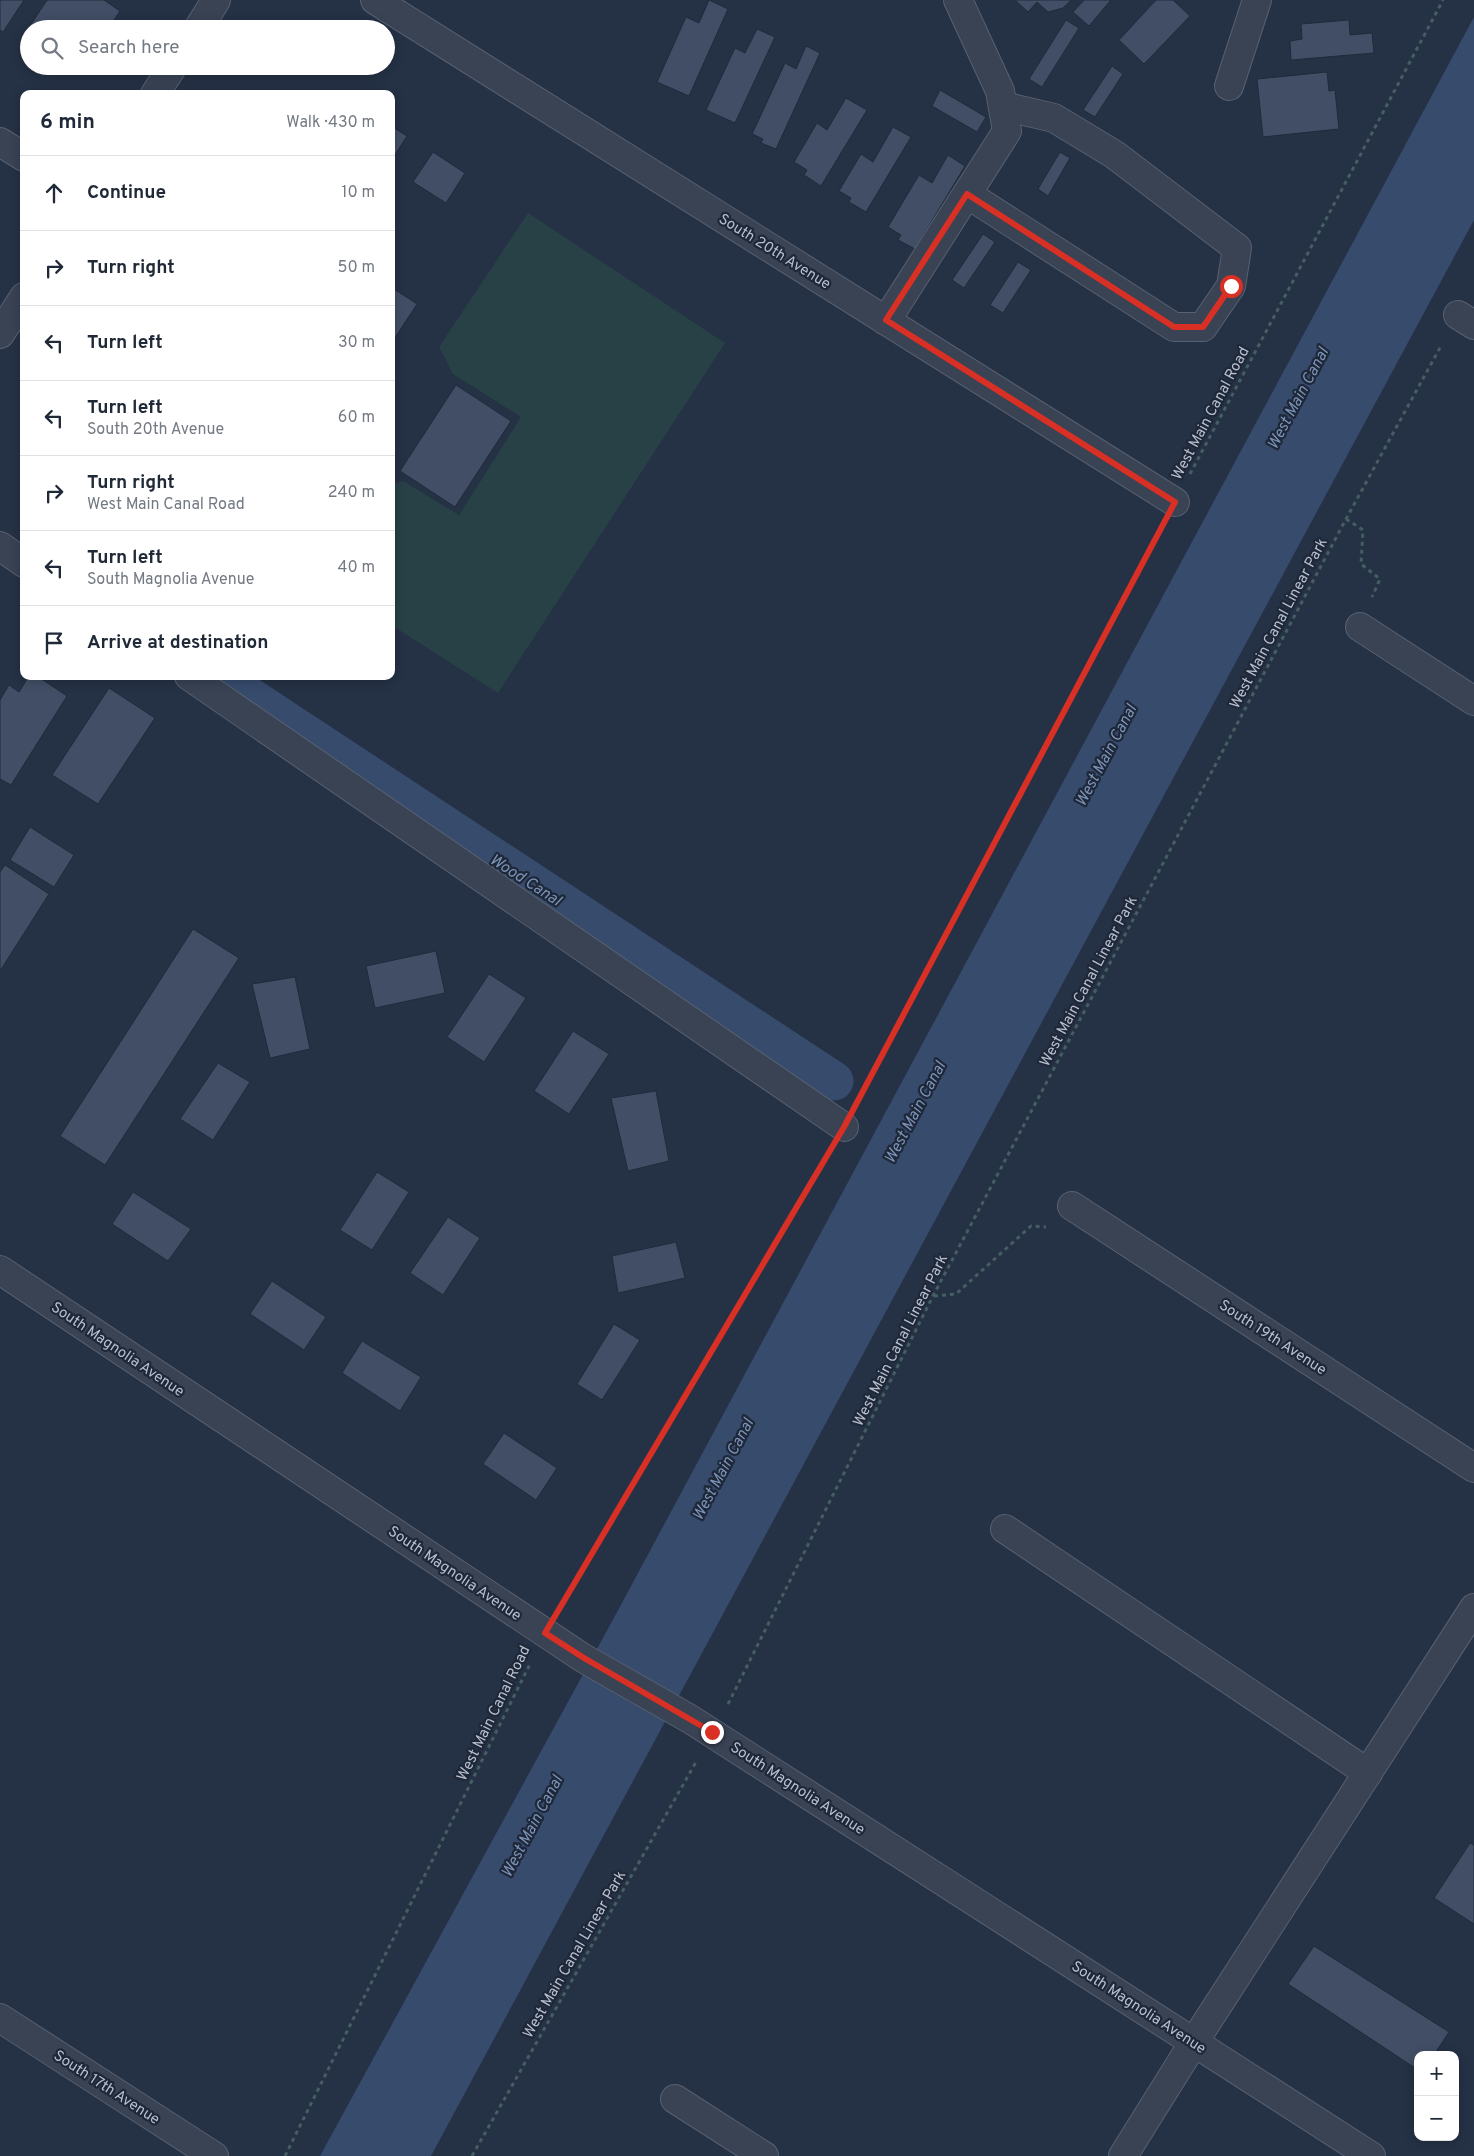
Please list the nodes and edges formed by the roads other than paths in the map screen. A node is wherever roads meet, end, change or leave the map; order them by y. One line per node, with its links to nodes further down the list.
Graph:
1 (216, 0): 5 (street)
2 (375, 0): 14 (street, South 20th Avenue)
3 (958, 0): 9 (street)
4 (1257, 0): 7 (street)
5 (204, 20)
6 (167, 75): 8 (street)
7 (1229, 86)
8 (158, 90)
9 (1003, 106): 12 (street); 12 (street)
10 (0, 142): 11 (street)
11 (20, 154)
12 (967, 194): 14 (street)
13 (20, 303): 15 (street)
14 (886, 320): 16 (street, South 20th Avenue)
15 (0, 334)
16 (1175, 502)
17 (0, 546): 18 (street)
18 (20, 560)
19 (1360, 627): 21 (street)
20 (195, 680): 22 (street)
21 (1474, 701)
22 (844, 1127)
23 (1072, 1206): 25 (street, South 19th Avenue)
24 (0, 1270): 30 (street, South Magnolia Avenue)
25 (1474, 1468)
26 (1005, 1529): 28 (street)
27 (1474, 1608): 28 (street)
28 (1368, 1773): 30 (street)
29 (0, 2018): 32 (street, South 17th Avenue)
30 (1194, 2042): 34 (street); 35 (street, South Magnolia Avenue)
31 (675, 2099): 33 (street)
32 (214, 2156)
33 (764, 2156)
34 (1123, 2156)
35 (1371, 2156)

